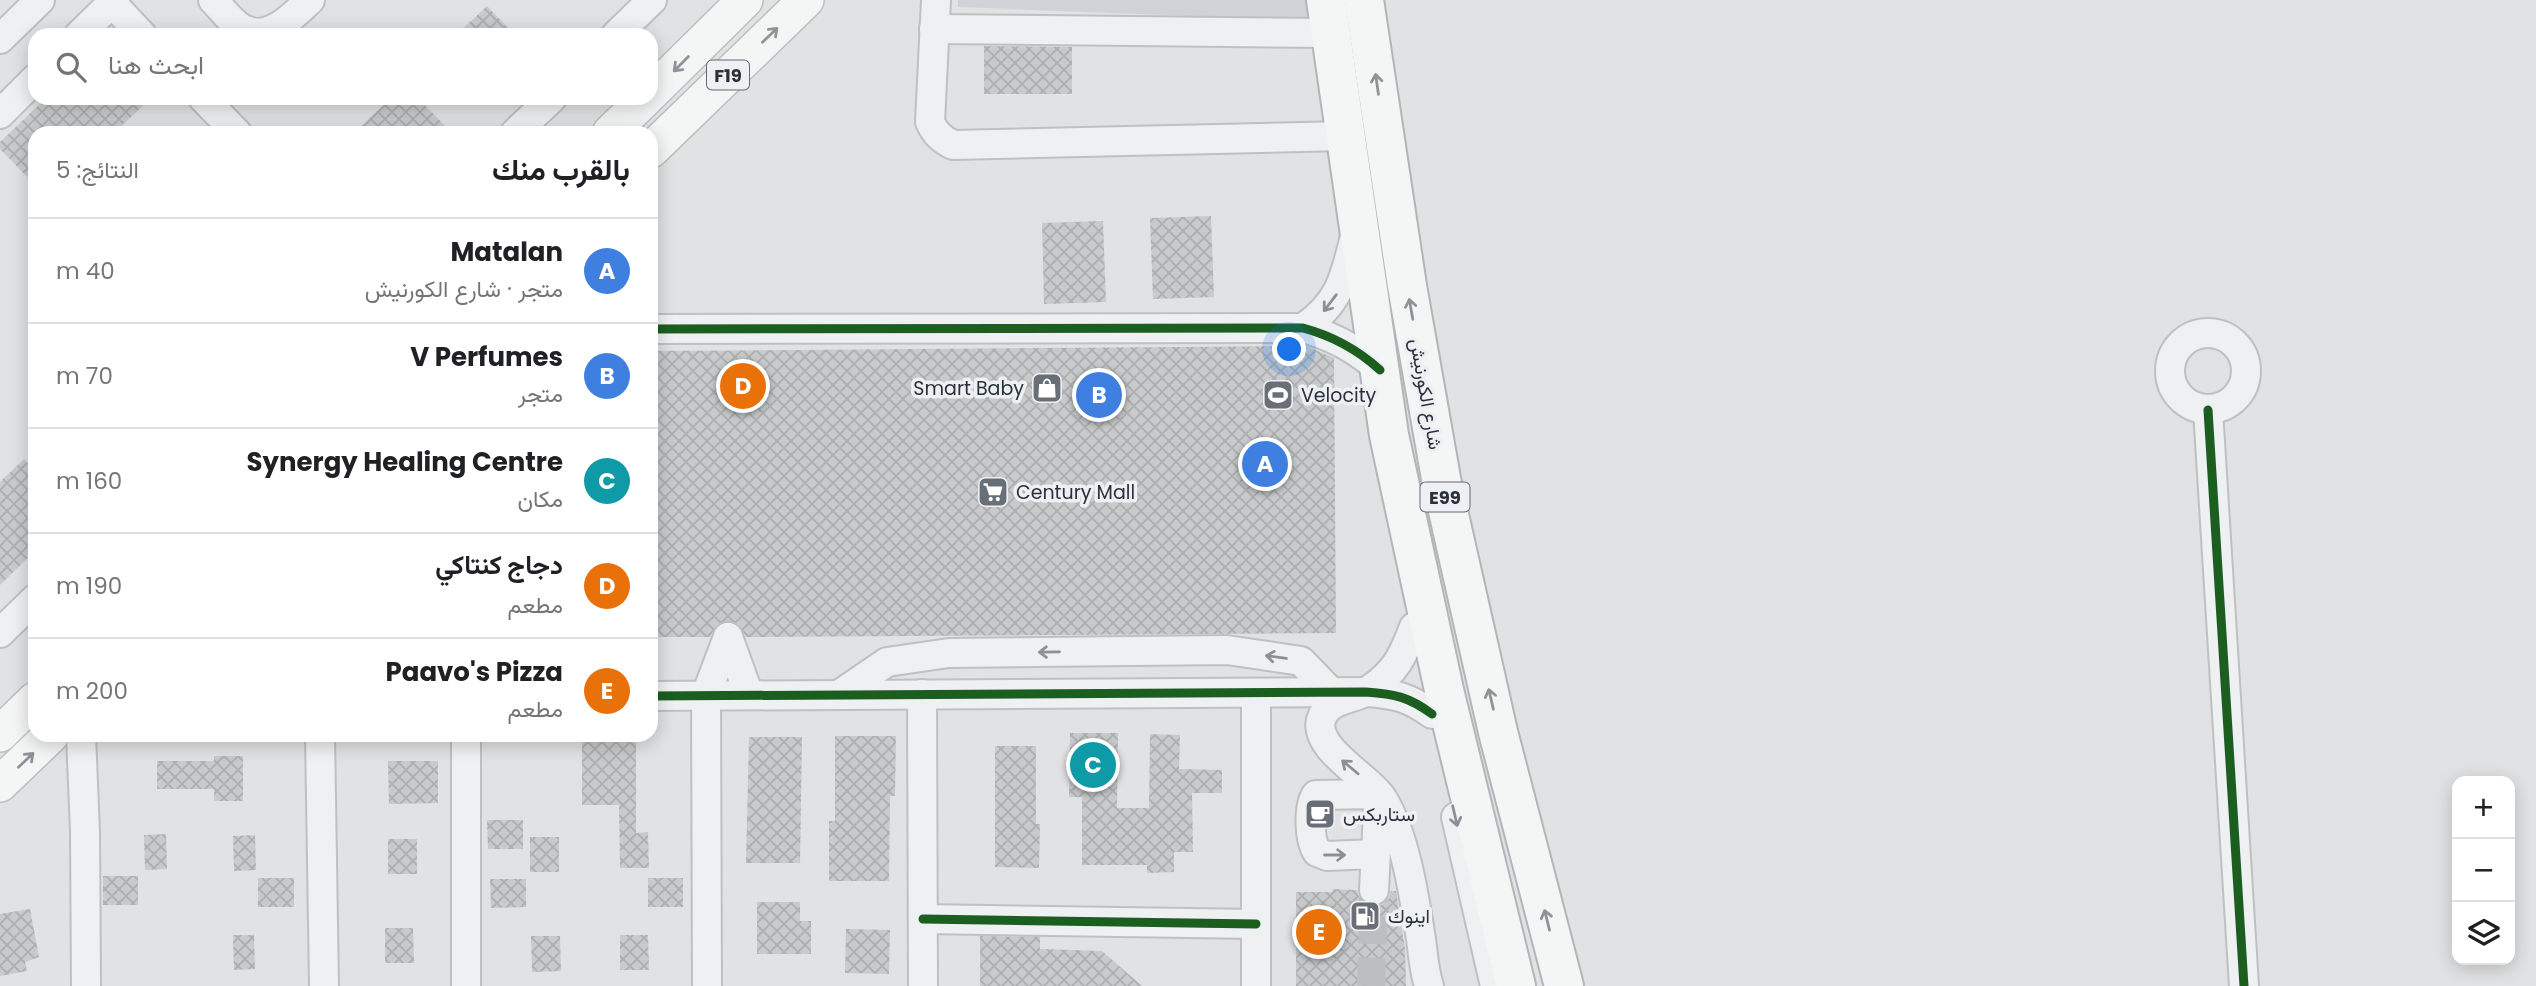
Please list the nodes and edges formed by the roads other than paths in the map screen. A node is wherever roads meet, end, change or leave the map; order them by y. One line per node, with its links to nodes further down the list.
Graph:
1 (10, 0): 18 (street)
2 (40, 0): 18 (street)
3 (213, 0): 14 (street)
4 (310, 0): 15 (street)
5 (652, 0): 16 (street)
6 (745, 0): 20 (main road, F19, one-way to 20)
7 (806, 0): 29 (main road, F19, one-way to 7)
8 (936, 0): 17 (street)
9 (1364, 0): 68 (highway, شارع الكورنيش / E99, one-way to 9)
10 (113, 2): 12 (street); 13 (street)
11 (1328, 16): 17 (street); 28 (highway, E99)
12 (86, 28)
13 (136, 28)
14 (243, 28)
15 (276, 28)
16 (623, 28)
17 (934, 29): 28 (street)
18 (5, 34)
19 (28, 86): 24 (street)
20 (658, 86)
21 (210, 105): 25 (street)
22 (545, 105): 26 (street)
23 (639, 105): 27 (main road)
24 (0, 114)
25 (230, 126)
26 (523, 126)
27 (617, 126)
28 (1345, 136): 30 (highway, E99)
29 (658, 143)
30 (1358, 223): 31 (street, one-way to 31); 33 (highway, E99)
31 (1303, 328): 32 (street); 33 (street)
32 (658, 329)
33 (1380, 370): 35 (highway, E99)
34 (2208, 410): 69 (street)
35 (1390, 435): 37 (street); 60 (highway, E99)
36 (28, 606): 38 (street)
37 (1414, 627): 41 (street); 48 (street)
38 (0, 633)
39 (1256, 692): 40 (street); 43 (street); 59 (street)
40 (1331, 692): 41 (street); 42 (street, one-way to 42)
41 (1366, 692): 48 (street); 55 (street, one-way to 41)
42 (840, 694): 43 (street); 46 (street)
43 (922, 694): 58 (street)
44 (658, 695): 45 (street)
45 (706, 695): 46 (street); 46 (street); 64 (street)
46 (749, 695)
47 (28, 707): 49 (main road)
48 (1432, 714): 60 (street, one-way to 60)
49 (0, 734)
50 (44, 742): 54 (main road, one-way to 50)
51 (81, 742): 61 (street)
52 (320, 742): 62 (street)
53 (466, 742): 63 (street)
54 (0, 784)
55 (1379, 794): 56 (street); 56 (street, one-way to 56); 67 (street)
56 (1375, 854): 57 (street)
57 (1374, 890)
58 (923, 919): 59 (street); 65 (street)
59 (1256, 924): 66 (street)
60 (1495, 982)
61 (86, 986)
62 (324, 986)
63 (466, 986)
64 (707, 986)
65 (923, 986)
66 (1256, 986)
67 (1429, 986)
68 (1564, 986)
69 (2244, 986)

